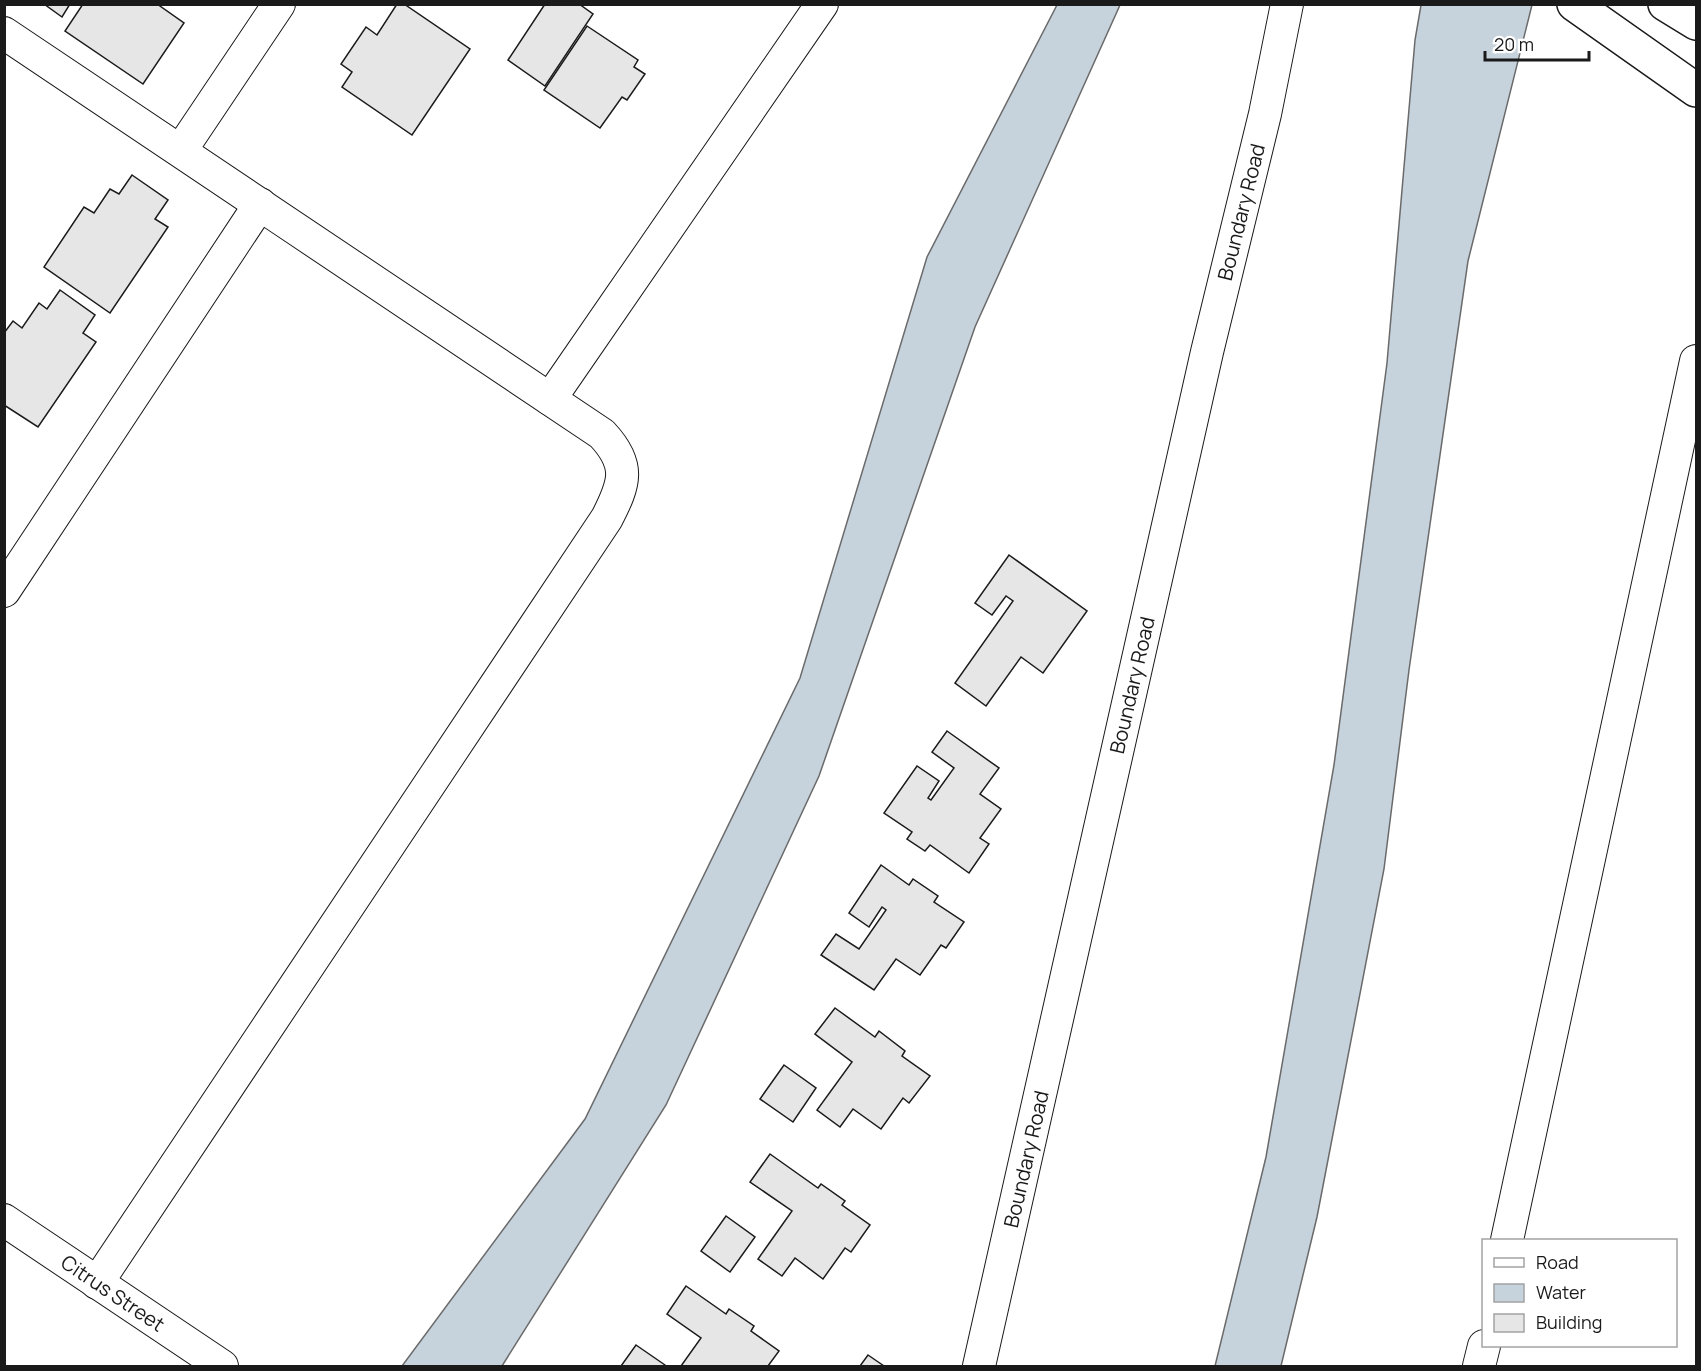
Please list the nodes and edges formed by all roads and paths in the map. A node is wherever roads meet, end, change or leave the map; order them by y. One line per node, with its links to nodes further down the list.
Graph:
1 (279, 4): 9 (street)
2 (822, 4): 12 (street)
3 (1287, 4): 19 (street, Boundary Road)
4 (1665, 4): 6 (main road)
5 (1580, 9): 8 (main road)
6 (1696, 23)
7 (4, 33): 9 (street)
8 (1696, 90)
9 (181, 150): 10 (street)
10 (260, 204): 12 (street); 13 (street)
11 (1696, 361): 15 (street)
12 (550, 399): 16 (street)
13 (4, 591)
14 (4, 1220): 16 (street, Citrus Street)
15 (1507, 1239)
16 (97, 1283): 18 (street, Citrus Street)
17 (1484, 1347): 20 (street)
18 (222, 1366)
19 (980, 1366)
20 (1479, 1366)

